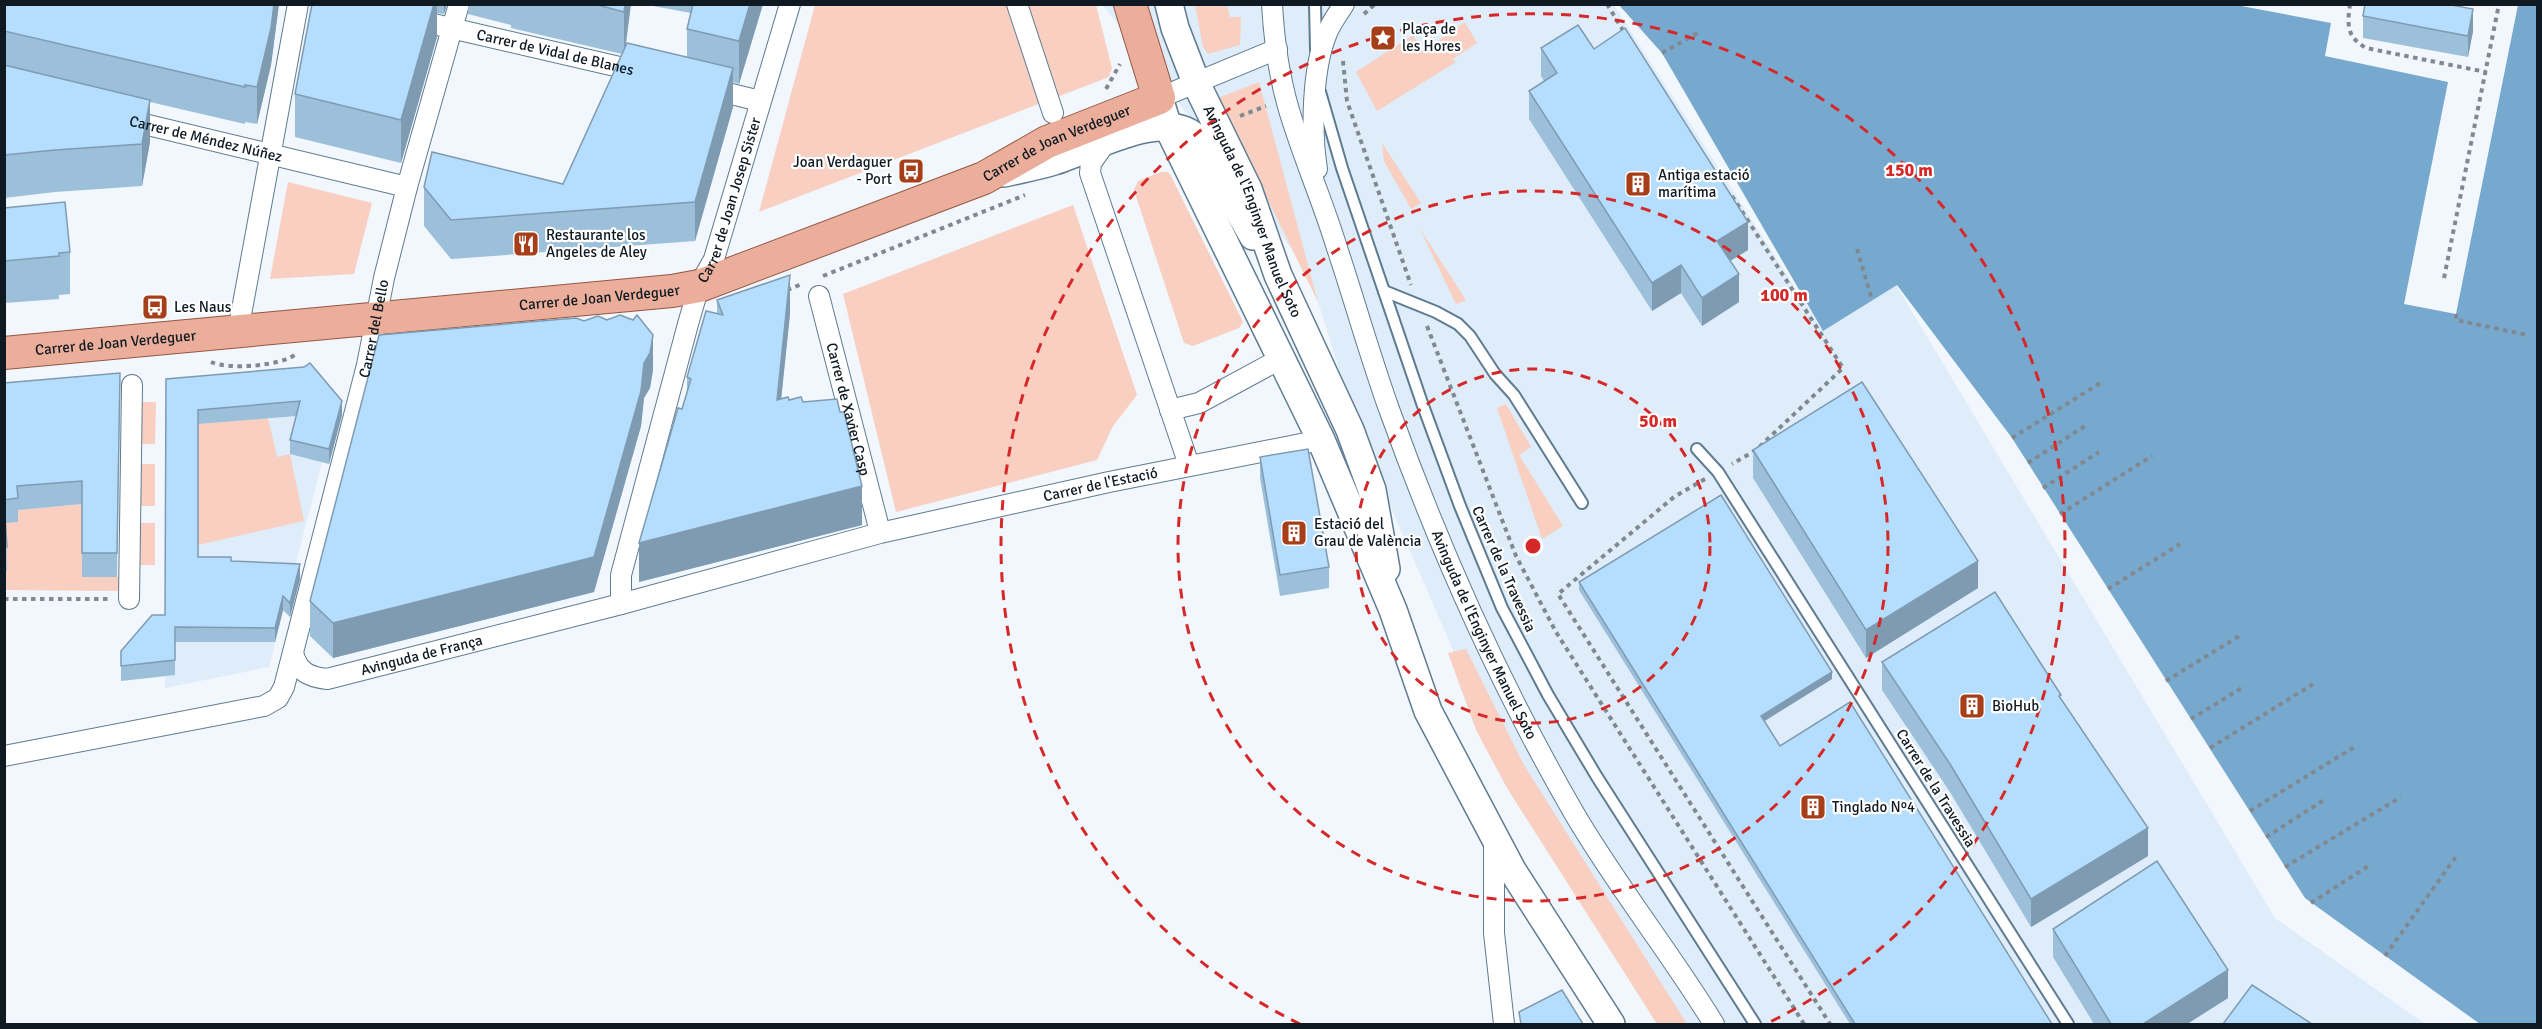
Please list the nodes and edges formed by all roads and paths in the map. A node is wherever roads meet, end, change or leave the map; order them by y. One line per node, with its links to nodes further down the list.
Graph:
1 (298, 4): 32 (street)
2 (459, 4): 14 (street, Carrer del Bello)
3 (790, 4): 27 (street, Carrer de Joan Josep Sister)
4 (1017, 4): 28 (street)
5 (1130, 4): 29 (main road, Avinguda de l'Enginyer Manuel Soto)
6 (1169, 4): 24 (main road, Avinguda de l'Enginyer Manuel Soto)
7 (1272, 4): 17 (street, Avinguda de l'Enginyer Manuel Soto)
8 (1315, 4): 23 (lane, Carrer de la Travessia)
9 (1344, 4): 23 (street, Avinguda de l'Enginyer Manuel Soto)
10 (1607, 4): 16 (path)
11 (2350, 4): 21 (path)
12 (2499, 4): 21 (path)
13 (395, 15): 14 (street, Carrer de Vidal de Blanes)
14 (453, 27): 22 (street, Carrer de Vidal de Blanes); 34 (street, Carrer del Bello)
15 (1701, 31): 19 (path)
16 (1626, 34)
17 (1276, 50): 24 (street); 36 (street, Avinguda de l'Enginyer Manuel Soto)
18 (1342, 51): 44 (path)
19 (1662, 53)
20 (1122, 60): 26 (path)
21 (2486, 72): 39 (path)
22 (658, 76)
23 (1317, 82): 36 (street, Avinguda de l'Enginyer Manuel Soto); 41 (lane, Carrer de la Travessia)
24 (1197, 84): 29 (street); 38 (main road, Avinguda de l'Enginyer Manuel Soto)
25 (692, 85): 27 (street)
26 (1106, 96)
27 (760, 101): 40 (street, Carrer de Joan Josep Sister)
28 (1053, 113)
29 (1163, 113): 31 (main road); 33 (main road, Carrer de Joan Verdeguer); 38 (main road); 50 (main road, Avinguda de l'Enginyer Manuel Soto)
30 (109, 115): 32 (street, Carrer de Méndez Núñez)
31 (1106, 142): 33 (main road); 53 (street)
32 (269, 153): 34 (street, Carrer de Méndez Núñez); 47 (street)
33 (984, 178): 40 (main road, Carrer de Joan Verdeguer)
34 (407, 187): 46 (street, Carrer del Bello)
35 (1728, 191): 62 (path)
36 (1323, 211): 94 (street, Avinguda de l'Enginyer Manuel Soto)
37 (1857, 249): 43 (path)
38 (1278, 275): 72 (main road, Avinguda de l'Enginyer Manuel Soto)
39 (2444, 278)
40 (699, 286): 46 (main road, Carrer de Joan Verdeguer); 71 (street, Carrer de Joan Josep Sister)
41 (1384, 291): 44 (lane); 95 (lane, Carrer de la Travessia)
42 (819, 296): 66 (street, Carrer de Xavier Casp)
43 (1872, 300)
44 (1418, 304): 64 (lane); 96 (path)
45 (2456, 314): 48 (path)
46 (377, 317): 47 (main road, Carrer de Joan Verdeguer); 74 (street, Carrer del Bello)
47 (238, 331): 49 (main road, Carrer de Joan Verdeguer)
48 (2527, 335)
49 (4, 353)
50 (1282, 358): 53 (street); 56 (main road, Avinguda de l'Enginyer Manuel Soto)
51 (2102, 382): 55 (path)
52 (132, 386): 70 (street)
53 (1170, 410): 61 (street)
54 (2085, 426): 60 (path)
55 (2012, 438)
56 (1320, 440): 61 (street, Carrer de l'Estació); 72 (main road, Avinguda de l'Enginyer Manuel Soto)
57 (1697, 448): 62 (lane, Carrer de la Travessia)
58 (2099, 452): 63 (path)
59 (2152, 456): 65 (path)
60 (2028, 463)
61 (1189, 465): 66 (street, Carrer de l'Estació)
62 (1718, 472): 97 (path); 98 (lane, Carrer de la Travessia)
63 (2043, 488)
64 (1582, 503)
65 (2060, 514)
66 (879, 528): 71 (street, Avinguda de França)
67 (2181, 544): 68 (path)
68 (2108, 589)
69 (4, 599): 70 (path)
70 (129, 599)
71 (621, 604): 74 (street, Avinguda de França)
72 (1393, 610): 85 (main road, Avinguda de l'Enginyer Manuel Soto)
73 (2241, 635): 75 (path)
74 (293, 653): 81 (street)
75 (2166, 681)
76 (2313, 684): 80 (path)
77 (2245, 686): 78 (path)
78 (2191, 719)
79 (2356, 746): 84 (path)
80 (2210, 748)
81 (4, 756)
82 (2401, 797): 89 (path)
83 (2324, 800): 86 (path)
84 (2250, 811)
85 (1494, 836): 92 (street); 93 (main road, Avinguda de l'Enginyer Manuel Soto)
86 (2266, 837)
87 (2457, 855): 91 (path)
88 (2370, 865): 90 (path)
89 (2285, 867)
90 (2311, 903)
91 (2385, 956)
92 (1504, 1024)
93 (1611, 1024)
94 (1714, 1024)
95 (1755, 1024)
96 (1804, 1024)
97 (1830, 1024)
98 (2068, 1024)

